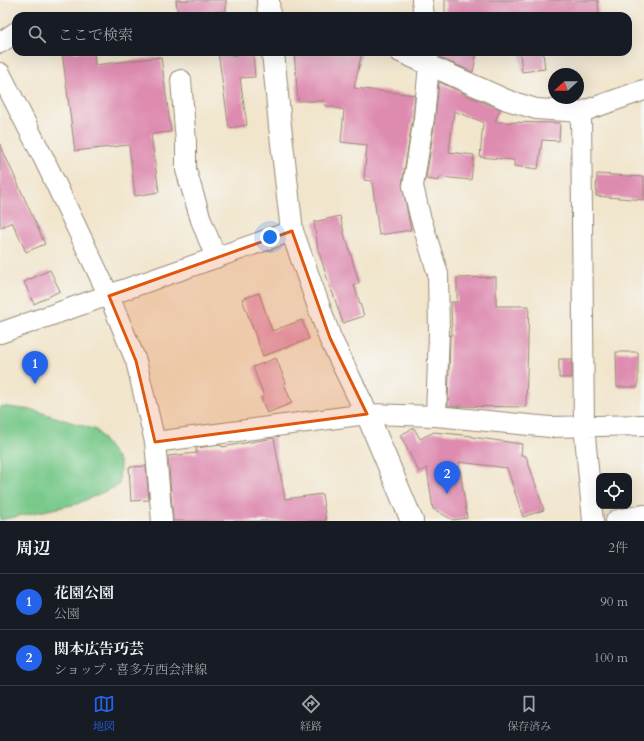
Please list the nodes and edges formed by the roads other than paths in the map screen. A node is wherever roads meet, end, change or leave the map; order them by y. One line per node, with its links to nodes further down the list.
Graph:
1 (268, 0): 3 (street)
2 (422, 0): 4 (street)
3 (269, 12)
4 (424, 12)
5 (12, 35): 6 (street)
6 (0, 43)
7 (273, 56): 14 (street)
8 (416, 56): 9 (street)
9 (428, 59): 13 (street); 19 (street)
10 (0, 73): 16 (street)
11 (181, 80): 15 (street)
12 (644, 90): 13 (street)
13 (580, 112): 21 (street)
14 (292, 231): 15 (street); 18 (street)
15 (216, 258): 16 (street)
16 (109, 296): 17 (street); 22 (street)
17 (0, 333)
18 (367, 414): 19 (street); 22 (street); 25 (street)
19 (436, 416): 21 (street)
20 (644, 424): 21 (street)
21 (584, 426): 26 (street)
22 (155, 442): 24 (street)
23 (644, 516): 27 (street)
24 (162, 521)
25 (412, 521)
26 (593, 521)
27 (617, 521)

